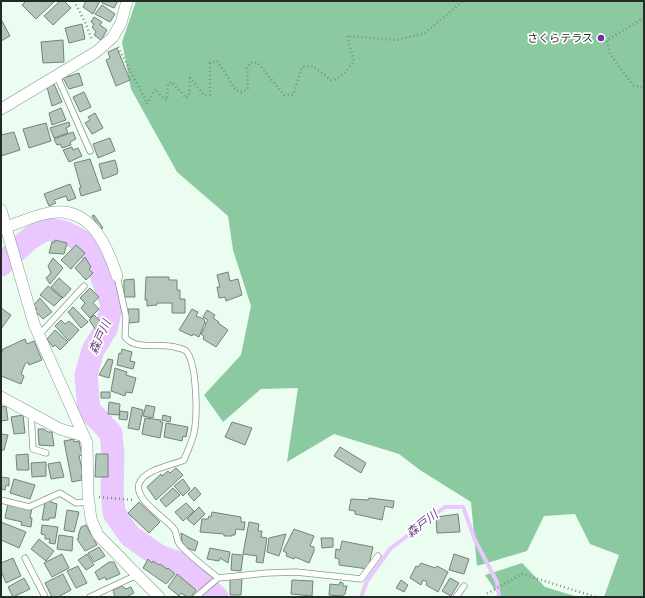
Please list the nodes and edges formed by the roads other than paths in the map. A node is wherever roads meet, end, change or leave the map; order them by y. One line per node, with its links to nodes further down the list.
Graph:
1 (127, 1): 2 (street)
2 (57, 76): 3 (street); 4 (lane)
3 (1, 109)
4 (90, 151)
5 (1, 210): 6 (street)
6 (6, 227): 7 (street); 9 (street)
7 (117, 276): 19 (lane)
8 (84, 286): 9 (lane)
9 (39, 335): 12 (street)
10 (1, 397): 11 (street)
11 (31, 413): 12 (street); 13 (lane)
12 (84, 436): 15 (street)
13 (46, 453)
14 (1, 500): 15 (lane)
15 (88, 502): 18 (street)
16 (378, 556): 19 (lane)
17 (25, 558): 22 (lane)
18 (137, 575): 23 (lane); 24 (street)
19 (216, 579): 21 (lane)
20 (464, 586): 25 (lane)
21 (198, 595)
22 (45, 597)
23 (90, 597)
24 (159, 597)
25 (456, 597)

